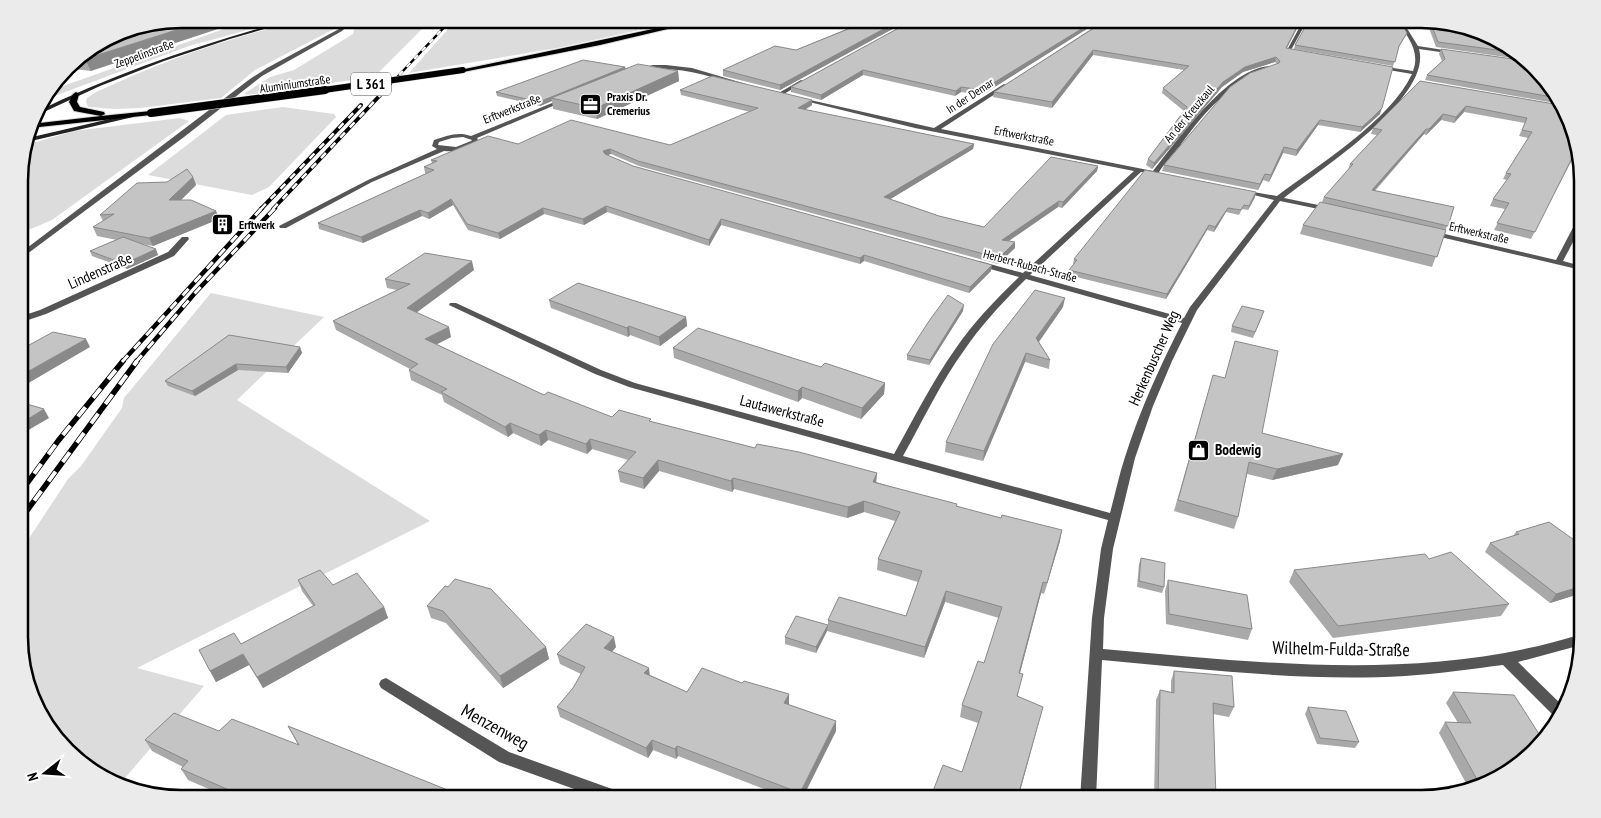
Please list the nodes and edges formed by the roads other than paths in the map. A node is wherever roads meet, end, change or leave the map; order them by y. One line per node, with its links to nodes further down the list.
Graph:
1 (1301, 27): 9 (street)
2 (266, 28): 20 (street, Zeppelinstraße)
3 (344, 28): 42 (street)
4 (667, 28): 24 (main road, Aluminiumstraße / L 361, bridge)
5 (1397, 28): 6 (street)
6 (1406, 29): 7 (street, Herkenbuscher Weg)
7 (1415, 47): 8 (street); 13 (street, Herkenbuscher Weg)
8 (1461, 53)
9 (1307, 55)
10 (1274, 66): 33 (street, An der Kreuzkaul)
11 (1375, 67): 13 (street)
12 (629, 74): 18 (street)
13 (1414, 74): 15 (street, Herkenbuscher Weg)
14 (806, 80): 21 (street)
15 (1411, 81): 17 (street); 36 (street, Herkenbuscher Weg)
16 (1009, 83): 28 (street, In der Demar)
17 (1420, 83)
18 (754, 87)
19 (772, 91): 21 (street, Erftwerkstraße)
20 (76, 94): 23 (street, Zeppelinstraße); 24 (main road)
21 (780, 94): 28 (street, Erftwerkstraße)
22 (568, 98): 27 (street, Erftwerkstraße)
23 (45, 109)
24 (134, 115): 25 (main road, Aluminiumstraße / L 361); 30 (street)
25 (38, 125)
26 (482, 127): 27 (street)
27 (492, 130): 29 (street, Erftwerkstraße)
28 (935, 130): 32 (street, Erftwerkstraße)
29 (473, 137): 31 (street, Erftwerkstraße); 31 (street, Erftwerkstraße)
30 (34, 138)
31 (443, 149): 38 (street, Erftwerkstraße)
32 (1138, 170): 33 (street, Erftwerkstraße); 46 (street)
33 (1155, 173): 34 (street, Erftwerkstraße)
34 (1165, 175)
35 (1232, 188): 36 (street)
36 (1279, 198): 37 (street); 49 (street, Herkenbuscher Weg)
37 (1337, 212)
38 (283, 226)
39 (1424, 232): 44 (street, Erftwerkstraße)
40 (1574, 233): 44 (street)
41 (185, 239): 48 (street, Lindenstraße)
42 (28, 251)
43 (968, 260): 46 (street, Herbert-Rubach-Straße)
44 (1558, 263): 45 (street, Erftwerkstraße)
45 (1574, 266)
46 (1024, 276): 49 (street, Herbert-Rubach-Straße); 50 (street)
47 (453, 304): 50 (street, Lautawerkstraße)
48 (28, 317)
49 (1186, 321): 51 (street, Herkenbuscher Weg)
50 (897, 458): 51 (street, Lautawerkstraße)
51 (1114, 518): 53 (street, Herkenbuscher Weg)
52 (1574, 641): 54 (street, Wilhelm-Fulda-Straße)
53 (1096, 654): 54 (street, Wilhelm-Fulda-Straße); 58 (street, Herkenbuscher Weg)
54 (1506, 659): 56 (street)
55 (386, 684): 57 (street, Menzenweg)
56 (1556, 709)
57 (596, 790)
58 (1088, 790)

